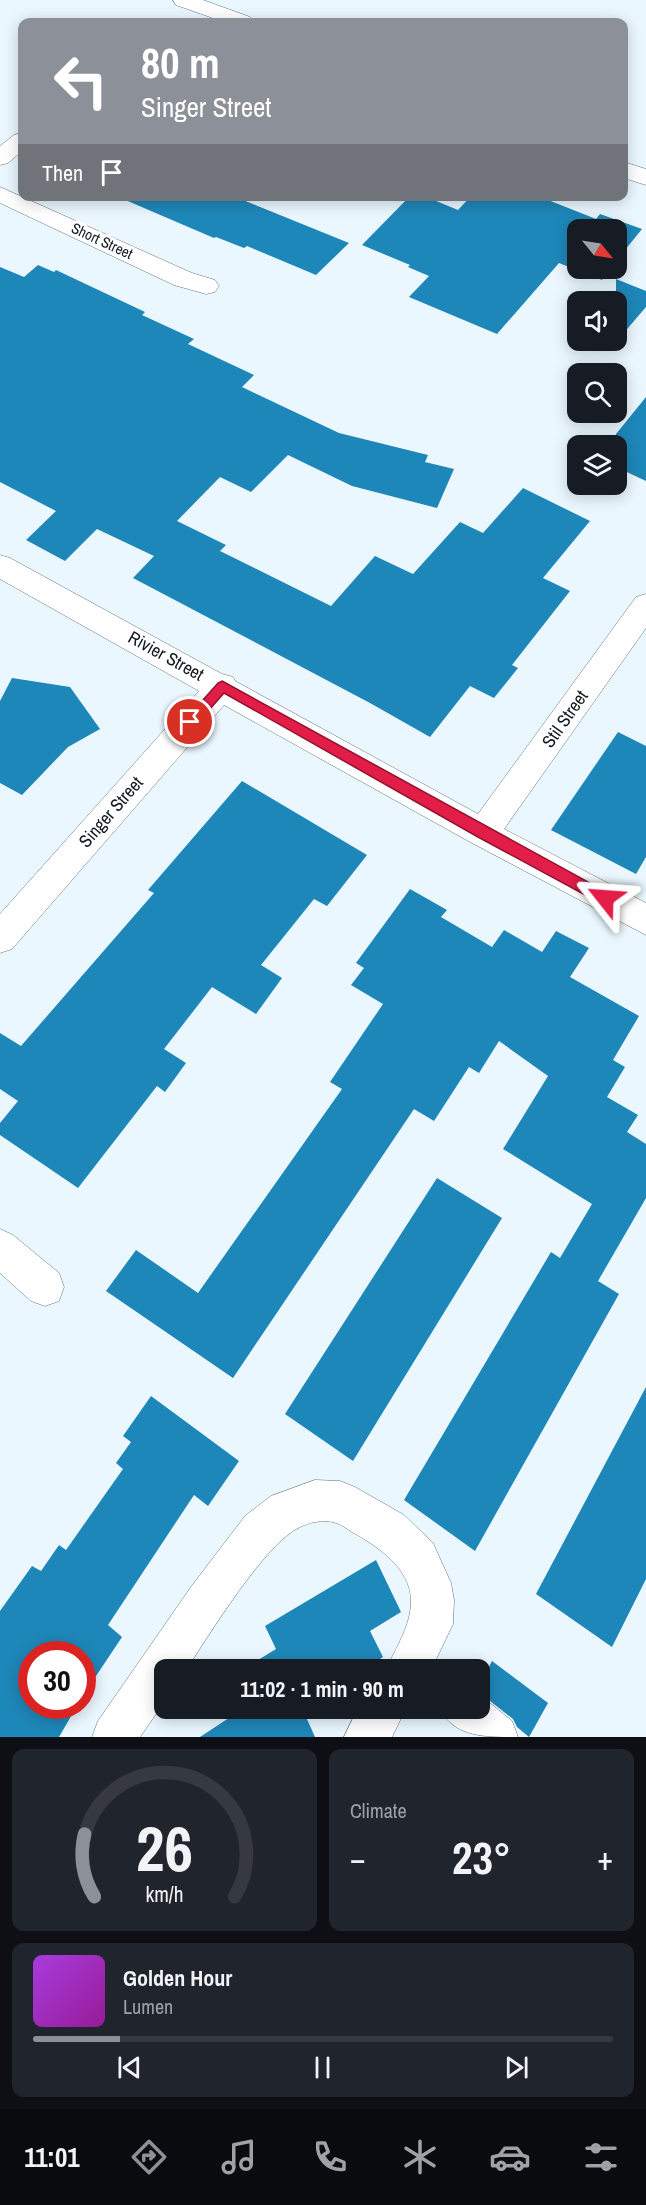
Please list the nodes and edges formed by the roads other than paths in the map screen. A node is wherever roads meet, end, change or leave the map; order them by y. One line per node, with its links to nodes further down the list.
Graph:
1 (190, 5): 2 (street)
2 (230, 18)
3 (18, 143): 4 (street)
4 (0, 158)
5 (628, 171): 6 (street)
6 (646, 178)
7 (0, 194): 8 (street, Short Street)
8 (206, 286)
9 (0, 566): 11 (street, Rivier Street)
10 (646, 605): 12 (street, Stil Street)
11 (222, 686): 12 (street, Rivier Street); 14 (street, Singer Street)
12 (483, 833): 13 (street, Rivier Street)
13 (646, 920)
14 (0, 938)
15 (0, 1248): 16 (street)
16 (45, 1287)
17 (167, 1659): 18 (street)
18 (415, 1659)
19 (154, 1678): 22 (street)
20 (377, 1719): 23 (street)
21 (474, 1719): 24 (street)
22 (114, 1737)
23 (366, 1737)
24 (496, 1737)

